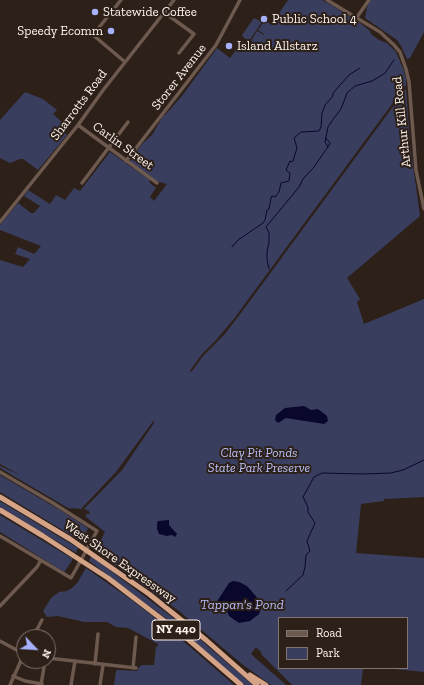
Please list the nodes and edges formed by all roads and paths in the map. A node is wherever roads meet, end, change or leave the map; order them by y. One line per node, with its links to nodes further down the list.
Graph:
1 (121, 0): 9 (street)
2 (174, 0): 6 (street, Sharrotts Road)
3 (240, 0): 13 (street, Storer Avenue)
4 (327, 0): 7 (street, Arthur Kill Road)
5 (369, 0): 7 (street)
6 (165, 13): 8 (street); 9 (street, Sharrotts Road)
7 (357, 17): 16 (street, Arthur Kill Road)
8 (179, 53)
9 (125, 62): 11 (street, Sharrotts Road)
10 (128, 122): 12 (street)
11 (78, 125): 12 (street, Carlin Street); 17 (street, Sharrotts Road)
12 (109, 148): 13 (street, Carlin Street); 14 (street)
13 (126, 161): 15 (street, Carlin Street)
14 (82, 183)
15 (157, 183)
16 (424, 209)
17 (0, 222)
18 (0, 472): 22 (street)
19 (0, 497): 34 (highway, West Shore Expressway / NY 440)
20 (0, 510): 42 (highway, West Shore Expressway / NY 440)
21 (0, 536): 22 (street)
22 (42, 560): 23 (street)
23 (0, 606)
24 (42, 620): 25 (street)
25 (37, 629)
26 (98, 634): 32 (street)
27 (136, 637): 33 (street)
28 (0, 642): 29 (street)
29 (16, 650)
30 (56, 659): 31 (street)
31 (74, 661): 32 (street); 40 (street)
32 (95, 664): 33 (street)
33 (103, 664): 41 (street)
34 (239, 668): 43 (highway, West Shore Expressway / NY 440); 44 (highway)
35 (16, 669): 37 (street)
36 (44, 669): 38 (street)
37 (13, 676): 38 (street); 39 (street)
38 (42, 684)
39 (10, 685)
40 (71, 685)
41 (100, 685)
42 (241, 685)
43 (257, 685)
44 (266, 685)

